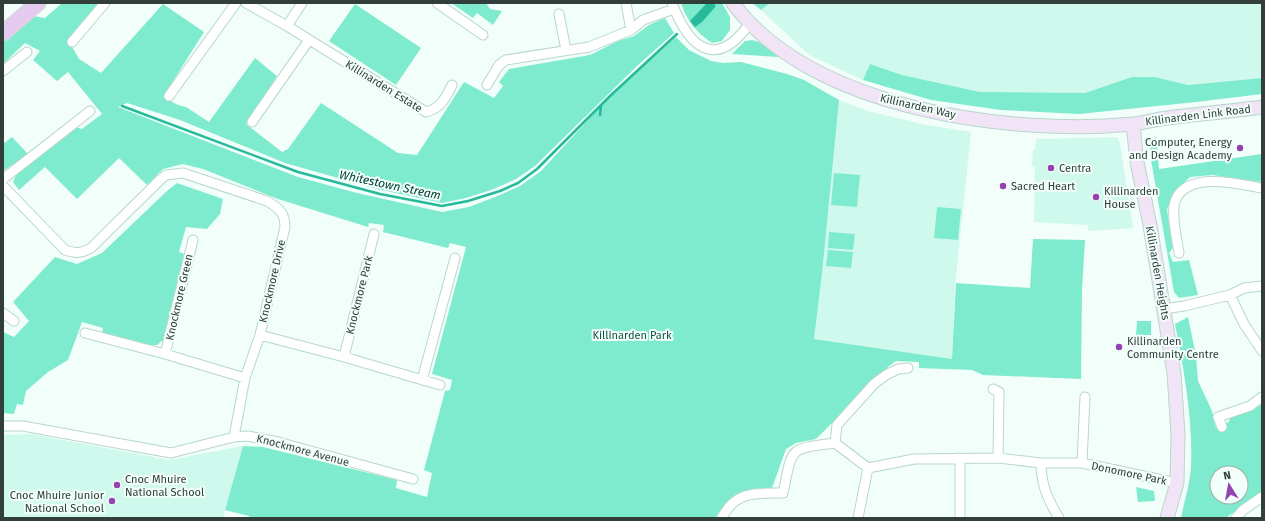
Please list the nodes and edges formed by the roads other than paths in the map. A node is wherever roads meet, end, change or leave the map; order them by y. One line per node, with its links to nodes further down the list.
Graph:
1 (38, 3): 14 (main road)
2 (104, 3): 17 (street)
3 (236, 3): 23 (street)
4 (246, 3): 12 (street, Killinarden Estate)
5 (302, 3): 12 (street)
6 (437, 3): 15 (street)
7 (626, 3): 13 (street)
8 (733, 3): 11 (street, Killinarden Way)
9 (673, 6): 11 (street); 13 (street)
10 (560, 14): 18 (street)
11 (750, 23): 27 (street, Killinarden Way)
12 (287, 26): 16 (street, Killinarden Estate)
13 (631, 30): 18 (street)
14 (3, 33)
15 (483, 35)
16 (309, 40): 21 (street, Killinarden Estate); 26 (street)
17 (72, 42)
18 (566, 50): 22 (street)
19 (27, 52): 20 (street)
20 (3, 71)
21 (452, 85)
22 (487, 85)
23 (169, 96)
24 (1262, 107): 27 (street, Killinarden Link Road)
25 (90, 111): 28 (street)
26 (252, 122)
27 (1133, 124): 37 (street, Killinarden Heights)
28 (3, 179)
29 (3, 186): 41 (street, Knockmore Drive)
30 (1262, 188): 33 (street)
31 (374, 234): 44 (street, Knockmore Park)
32 (193, 240): 43 (street, Knockmore Green)
33 (1179, 253)
34 (455, 258): 47 (street)
35 (1262, 286): 36 (street)
36 (1230, 295): 37 (street); 42 (street)
37 (1164, 309): 62 (street, Killinarden Heights)
38 (3, 312): 39 (street)
39 (14, 321)
40 (85, 333): 43 (street, Knockmore Green)
41 (260, 335): 44 (street); 46 (street, Knockmore Drive)
42 (1262, 351)
43 (165, 354): 46 (street, Knockmore Green)
44 (344, 357): 47 (street)
45 (908, 368): 55 (street)
46 (245, 378): 54 (street, Knockmore Drive)
47 (422, 380): 48 (street)
48 (440, 385)
49 (993, 389): 57 (street)
50 (1085, 397): 59 (street, Donomore Park)
51 (1262, 397): 53 (street)
52 (3, 426): 54 (street, Knockmore Avenue)
53 (1222, 427)
54 (234, 437): 61 (street, Knockmore Avenue)
55 (835, 443): 60 (street); 64 (street)
56 (960, 458): 57 (street, Donomore Park); 60 (street, Donomore Park); 66 (street)
57 (998, 458): 58 (street, Donomore Park)
58 (1041, 463): 59 (street, Donomore Park); 67 (street)
59 (1082, 463): 62 (street, Donomore Park)
60 (868, 468): 65 (street)
61 (413, 480)
62 (1177, 484): 68 (street, Killinarden Heights)
63 (1262, 497): 69 (street)
64 (722, 518)
65 (858, 518)
66 (960, 518)
67 (1059, 518)
68 (1167, 518)
69 (1236, 518)

